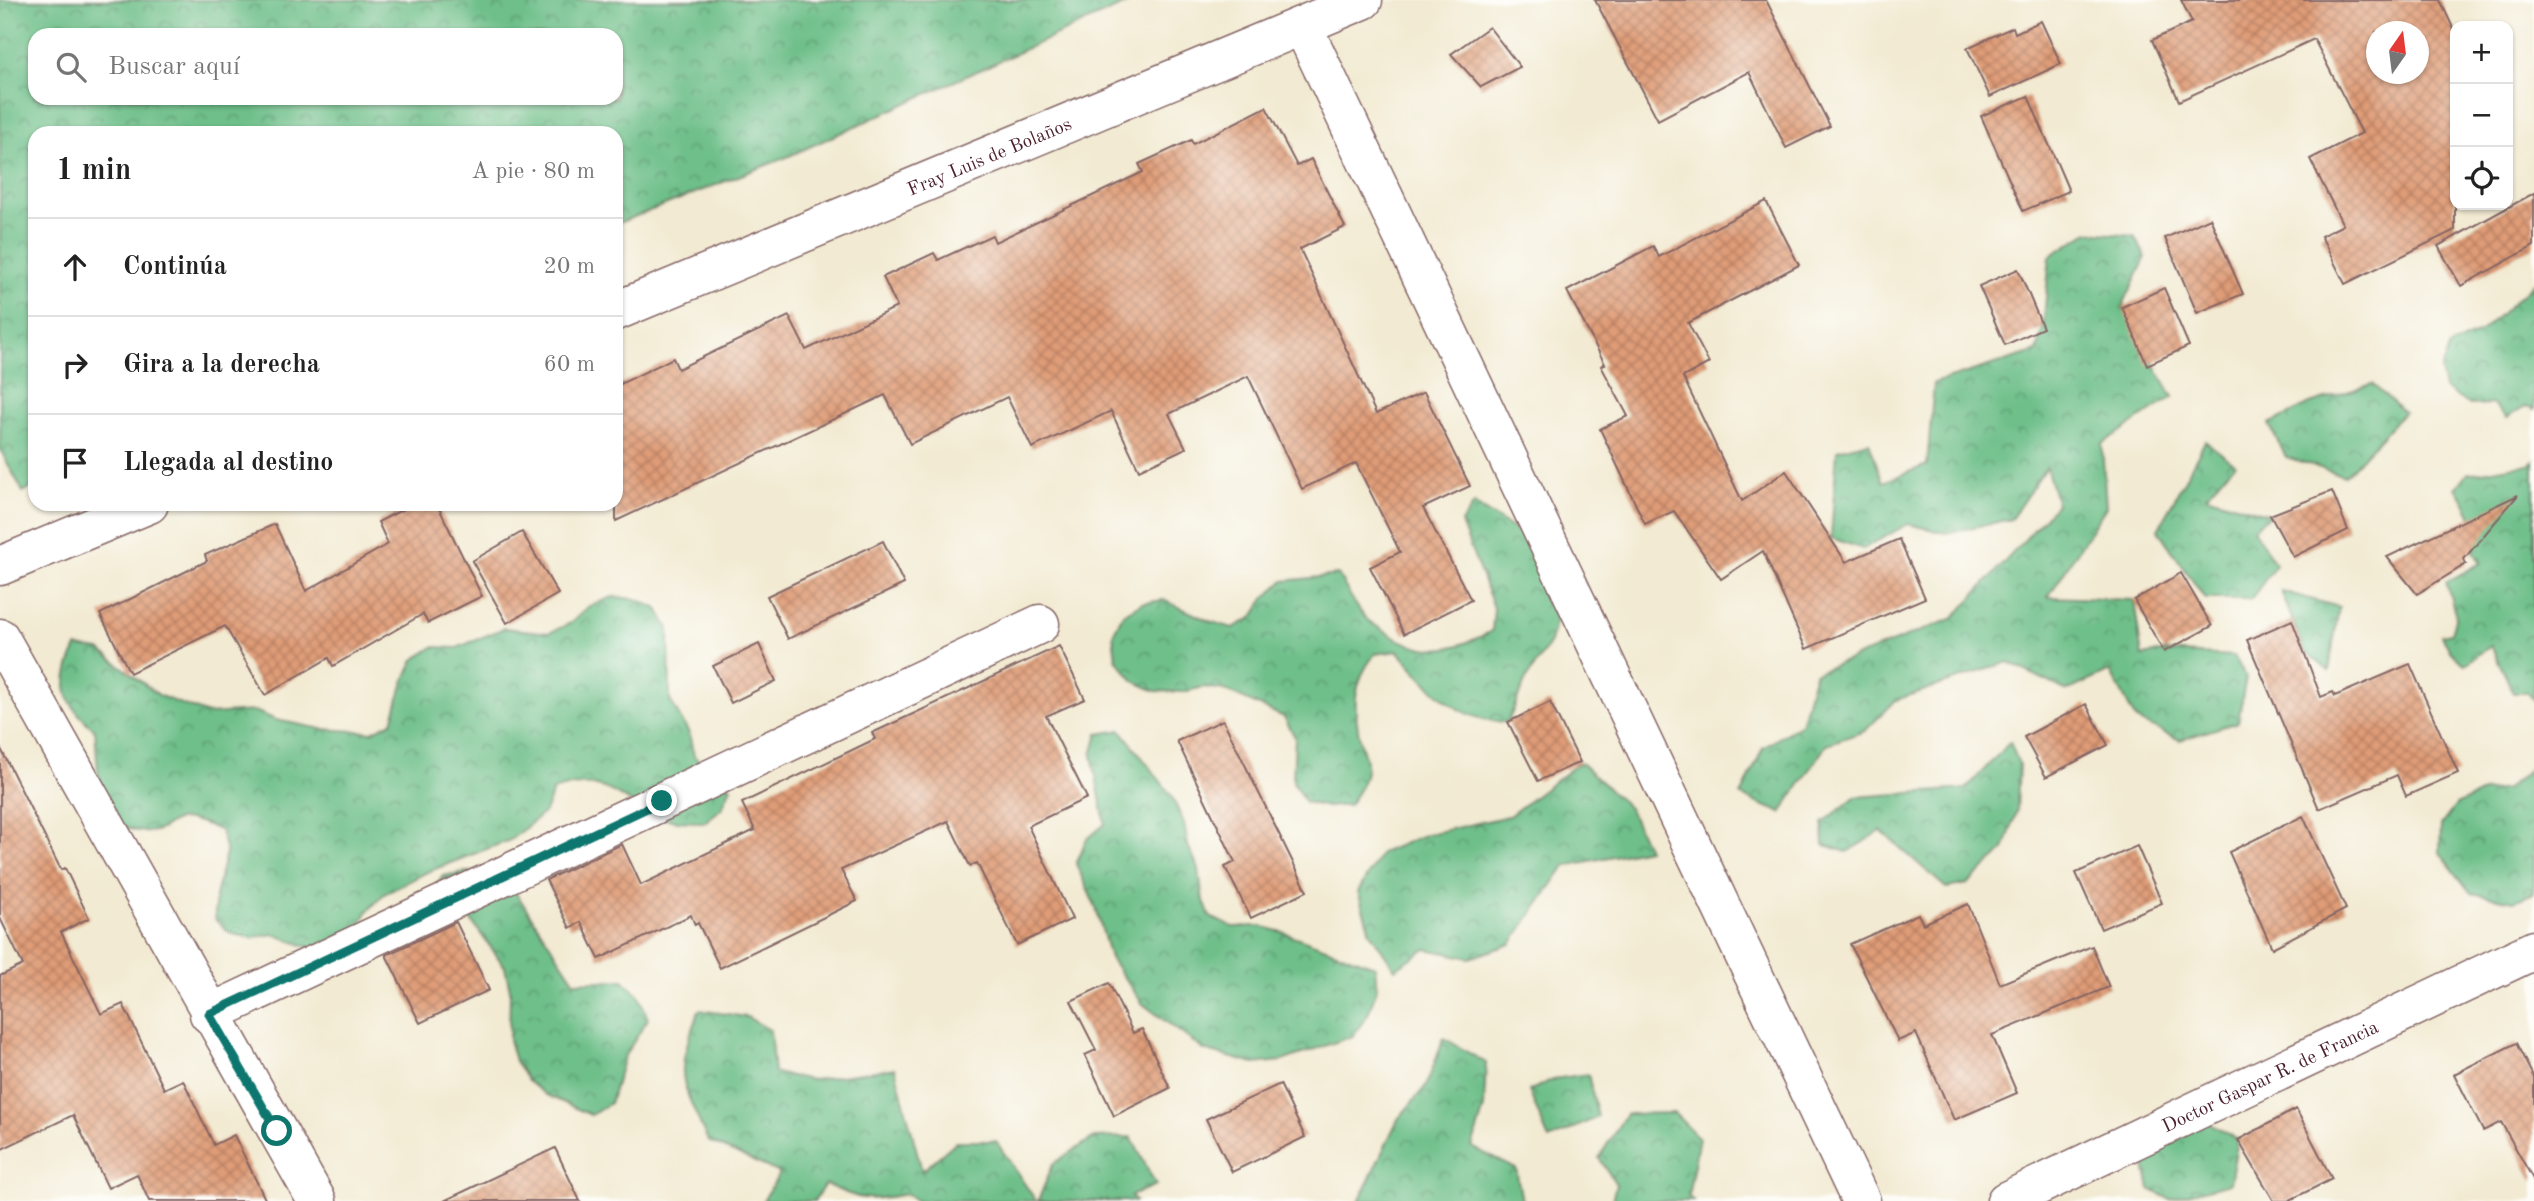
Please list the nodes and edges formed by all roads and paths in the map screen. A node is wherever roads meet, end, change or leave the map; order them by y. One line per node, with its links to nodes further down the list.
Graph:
1 (1363, 0): 2 (street, Fray Luis de Bolaños)
2 (1303, 27): 3 (street, Fray Luis de Bolaños); 11 (street)
3 (623, 308)
4 (132, 511): 5 (street)
5 (0, 566)
6 (1040, 624): 9 (street)
7 (0, 638): 9 (street)
8 (2534, 950): 12 (street, Doctor Gaspar R. de Francia)
9 (209, 1014): 10 (street)
10 (317, 1201)
11 (1861, 1201)
12 (2006, 1201)

